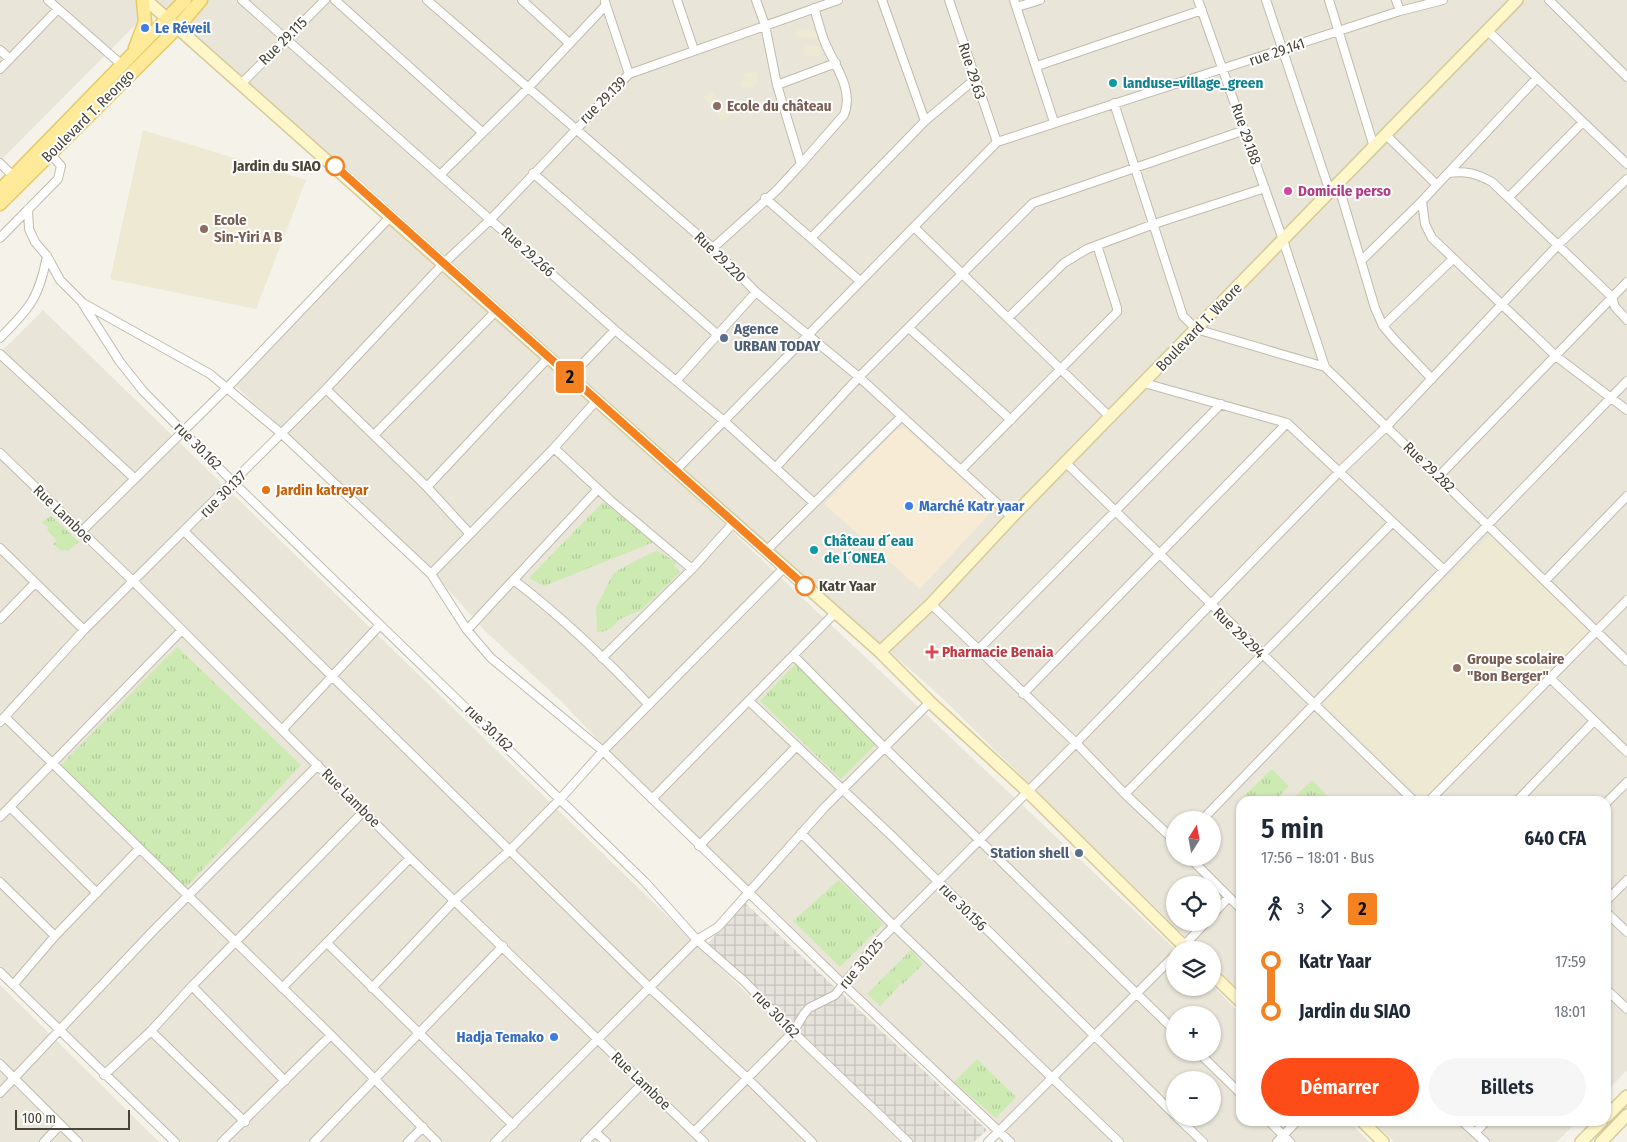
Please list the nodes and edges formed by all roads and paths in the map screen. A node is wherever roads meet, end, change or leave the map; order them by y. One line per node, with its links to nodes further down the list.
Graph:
1 (48, 0): 26 (street)
2 (144, 0): 29 (street); 40 (main road)
3 (184, 0): 29 (main road, Boulevard T. Reongo)
4 (201, 0): 31 (main road, Boulevard T. Reongo)
5 (242, 0): 34 (street, Rue 29.266)
6 (324, 0): 34 (street, Rue 29.115)
7 (335, 0): 58 (street)
8 (427, 0): 51 (street, Rue 29.220)
9 (522, 0): 35 (street)
10 (677, 0): 37 (street)
11 (756, 0): 30 (street)
12 (838, 0): 25 (street, rue 29.139)
13 (882, 0): 53 (street)
14 (949, 0): 48 (street, Rue 29.63)
15 (1040, 0): 24 (street)
16 (1198, 0): 27 (street, Rue 29.188)
17 (1266, 0): 38 (street)
18 (1329, 0): 32 (street)
19 (1396, 0): 28 (street)
20 (1443, 0): 28 (street, rue 29.141)
21 (1517, 0): 33 (street, Boulevard T. Waore)
22 (1549, 0): 46 (street)
23 (605, 2): 35 (street); 45 (street)
24 (1016, 4): 42 (street)
25 (814, 8): 30 (street, rue 29.139); 41 (street)
26 (58, 9): 39 (street); 40 (street)
27 (1202, 10): 42 (street); 44 (street, Rue 29.188)
28 (1400, 11): 32 (street, rue 29.141)
29 (167, 19): 31 (street); 40 (main road, Boulevard T. Reongo)
30 (765, 25): 37 (street, rue 29.139); 50 (street)
31 (177, 28): 49 (street); 62 (main road, Boulevard T. Reongo)
32 (1339, 31): 38 (street, rue 29.141); 61 (street)
33 (1488, 31): 47 (street); 59 (street, Boulevard T. Waore)
34 (284, 38): 49 (street, Rue 29.115); 69 (street, Rue 29.266)
35 (568, 42): 51 (street)
36 (0, 50): 39 (street)
37 (694, 50): 45 (street, rue 29.139)
38 (1283, 50): 44 (street, rue 29.141); 74 (street)
39 (10, 59): 43 (street)
40 (127, 60): 71 (main road, Boulevard T. Reongo)
41 (836, 63): 50 (street); 64 (street)
42 (1037, 66): 54 (street)
43 (0, 70)
44 (1224, 70): 52 (street, rue 29.141); 57 (street, Rue 29.188)
45 (629, 74): 56 (street, rue 29.139)
46 (1627, 76)
47 (1536, 79): 55 (street); 68 (street)
48 (974, 80): 53 (street); 60 (street, Rue 29.63)
49 (242, 83): 81 (street)
50 (777, 85): 64 (street)
51 (527, 88): 56 (street, Rue 29.220); 58 (street)
52 (1114, 103): 54 (street, rue 29.141); 66 (street)
53 (924, 120): 86 (street)
54 (1054, 122): 60 (street, rue 29.141)
55 (1582, 123): 65 (street); 77 (street)
56 (574, 129): 67 (street, rue 29.139); 90 (street, Rue 29.220)
57 (1245, 130): 66 (street); 73 (street, Rue 29.188)
58 (482, 132): 69 (street)
59 (1386, 135): 61 (street, Boulevard T. Waore); 72 (street)
60 (997, 142): 84 (street)
61 (1374, 147): 74 (street, Boulevard T. Waore)
62 (50, 153): 71 (main road, Boulevard T. Reongo); 80 (street)
63 (0, 163): 71 (street)
64 (801, 164): 76 (street)
65 (1627, 164)
66 (1136, 167): 83 (street); 95 (street)
67 (533, 173): 82 (street, rue 29.139); 109 (street)
68 (1448, 174): 72 (street); 77 (street)
69 (440, 175): 82 (street, Rue 29.266)
70 (1627, 179): 89 (street, rue 30.125)
71 (17, 180): 75 (main road, Boulevard T. Reongo); 79 (main road, Boulevard T. Reongo)
72 (1437, 185): 78 (street)
73 (1265, 188): 83 (street); 87 (street, Rue 29.188)
74 (1334, 188): 87 (street, Boulevard T. Waore); 93 (street)
75 (0, 190)
76 (765, 198): 86 (street); 90 (street)
77 (1509, 198): 89 (street)
78 (1422, 202): 92 (street); 93 (street)
79 (0, 204)
80 (28, 209): 85 (street); 91 (street)
81 (391, 216): 94 (street); 123 (street)
82 (491, 219): 94 (street, rue 29.139); 108 (street, Rue 29.266)
83 (1154, 224): 88 (street); 107 (street)
84 (914, 226): 95 (street); 96 (street)
85 (0, 238)
86 (811, 238): 96 (street)
87 (1284, 240): 107 (street, Boulevard T. Waore); 115 (street, Rue 29.188)
88 (1097, 245): 103 (street); 116 (street)
89 (1558, 246): 99 (street); 101 (street, rue 30.125)
90 (713, 248): 98 (street, Rue 29.220)
91 (47, 256): 100 (street); 111 (street)
92 (1453, 259): 101 (street); 105 (street)
93 (1361, 261): 105 (street)
94 (444, 264): 102 (street); 124 (street, rue 30.137)
95 (962, 273): 103 (street); 106 (street)
96 (860, 281): 110 (street)
97 (1627, 282): 99 (street)
98 (756, 292): 109 (street); 110 (street, Rue 29.220)
99 (1612, 297): 104 (street); 113 (street)
100 (83, 303): 123 (street); 135 (street, rue 30.162)
101 (1501, 306): 113 (street); 119 (street, rue 30.125)
102 (496, 311): 114 (street); 137 (street)
103 (1008, 318): 116 (street)
104 (1627, 320)
105 (1383, 326): 119 (street)
106 (909, 328): 118 (street); 132 (street)
107 (1196, 329): 115 (street, Rue 29.282); 122 (street, Boulevard T. Waore)
108 (615, 330): 117 (street); 120 (street, Rue 29.266)
109 (718, 335): 120 (street)
110 (808, 335): 118 (street, Rue 29.220); 131 (street)
111 (0, 338)
112 (0, 354): 146 (street)
113 (1557, 357): 125 (street); 145 (street)
114 (548, 358): 117 (street); 148 (street)
115 (1325, 367): 134 (street, Rue 29.282)
116 (1059, 370): 130 (street); 132 (street)
117 (570, 377): 126 (street)
118 (859, 377): 129 (street, Rue 29.220); 141 (street)
119 (1432, 379): 134 (street, rue 30.125)
120 (677, 380): 131 (street, Rue 29.266)
121 (1627, 381): 125 (street)
122 (1144, 384): 127 (street); 130 (street, Boulevard T. Waore)
123 (228, 387): 135 (street); 136 (street)
124 (326, 388): 136 (street, rue 30.137); 137 (street)
125 (1612, 397): 128 (street); 156 (street)
126 (596, 401): 138 (street); 142 (street)
127 (1221, 404): 133 (street); 152 (street)
128 (1627, 410)
129 (901, 417): 143 (street, Rue 29.220); 151 (street)
130 (1110, 418): 140 (street, Boulevard T. Waore)
131 (723, 420): 141 (street, Rue 29.266); 142 (street)
132 (1011, 420): 143 (street)
133 (1287, 423): 144 (street); 162 (street)
134 (1387, 426): 144 (street, rue 30.125); 145 (street, Rue 29.282)
135 (184, 431): 146 (street); 147 (street, rue 30.162)
136 (282, 434): 147 (street, rue 30.137); 166 (street)
137 (374, 435): 148 (street)
138 (554, 448): 149 (street); 159 (street)
139 (0, 453): 157 (street, Rue Lamboe)
140 (1066, 464): 152 (street, Rue 29.294); 153 (street, Boulevard T. Waore)
141 (776, 467): 151 (street, Rue 29.266)
142 (676, 470): 154 (street)
143 (961, 470): 153 (street, Rue 29.220)
144 (1340, 471): 155 (street); 173 (street, rue 30.125)
145 (1439, 476): 156 (street, Rue 29.282)
146 (134, 478): 157 (street)
147 (234, 483): 158 (street, rue 30.137); 176 (street, rue 30.162)
148 (427, 487): 159 (street)
149 (598, 489): 164 (street); 167 (street)
150 (1627, 496): 168 (street)
151 (814, 502): 161 (street)
152 (1116, 511): 162 (street, Rue 29.294); 181 (street)
153 (1012, 517): 172 (street, Boulevard T. Waore)
154 (734, 522): 161 (street); 164 (street)
155 (1392, 522): 165 (street); 184 (street)
156 (1489, 526): 165 (street); 168 (street, Rue 29.282)
157 (81, 532): 169 (street, Rue Lamboe)
158 (185, 532): 169 (street, rue 30.137); 187 (street)
159 (470, 534): 166 (street)
160 (0, 548): 170 (street)
161 (766, 551): 163 (street)
162 (1160, 555): 173 (street, Rue 29.294); 189 (street)
163 (784, 568): 174 (street); 193 (street)
164 (692, 569): 185 (street)
165 (1444, 570): 192 (street)
166 (430, 574): 178 (street)
167 (515, 581): 178 (street); 185 (street)
168 (1545, 581): 180 (street, Rue 29.282)
169 (134, 582): 177 (street, rue 30.137); 179 (street, Rue Lamboe)
170 (34, 583): 175 (street); 177 (street)
171 (1627, 600): 180 (street)
172 (931, 604): 181 (street); 182 (street, Boulevard T. Waore)
173 (1210, 605): 184 (street, Rue 29.294); 197 (street, rue 30.125)
174 (835, 613): 182 (street); 183 (street)
175 (0, 619)
176 (380, 625): 187 (street); 211 (street, rue 30.162)
177 (84, 630): 194 (street, rue 30.137)
178 (467, 630): 200 (street)
179 (181, 631): 196 (street, Rue Lamboe); 202 (street)
180 (1596, 631): 186 (street, Rue 29.282); 188 (street)
181 (978, 650): 189 (street)
182 (880, 652): 191 (street)
183 (794, 656): 190 (street); 199 (street)
184 (1263, 656): 192 (street, Rue 29.294); 207 (street)
185 (602, 658): 193 (street)
186 (1627, 661)
187 (332, 676): 196 (street); 223 (street)
188 (1551, 679): 195 (street); 209 (street)
189 (1023, 694): 197 (street)
190 (750, 702): 198 (street, rue 30.156); 213 (street)
191 (930, 702): 199 (street); 206 (street)
192 (1312, 704): 208 (street, Rue 29.294); 216 (street)
193 (649, 705): 200 (street)
194 (3, 719): 202 (street)
195 (1594, 721): 201 (street); 210 (street)
196 (282, 730): 203 (street, Rue Lamboe)
197 (1076, 743): 206 (street, rue 30.125); 207 (street)
198 (797, 746): 205 (street, rue 30.156); 221 (street)
199 (884, 747): 205 (street); 220 (street)
200 (603, 751): 211 (street); 213 (street)
201 (1627, 752)
202 (51, 764): 214 (street); 222 (street)
203 (318, 765): 215 (street, Rue Lamboe); 232 (street)
204 (1627, 782): 212 (street)
205 (843, 789): 218 (street); 228 (street, rue 30.156)
206 (1028, 792): 220 (street, rue 30.125); 243 (street)
207 (1125, 794): 219 (street)
208 (1409, 796)
209 (1434, 796)
210 (1522, 796)
211 (561, 798): 223 (street); 242 (street, rue 30.162)
212 (1611, 798)
213 (652, 799): 221 (street)
214 (10, 807): 217 (street); 229 (street)
215 (364, 811): 224 (street, Rue Lamboe); 245 (street)
216 (1211, 811)
217 (0, 817)
218 (801, 833): 230 (street); 238 (street)
219 (1166, 833)
220 (980, 840): 228 (street, rue 30.125); 257 (street)
221 (699, 846): 230 (street)
222 (139, 849): 229 (street); 232 (street)
223 (510, 850): 234 (street); 254 (street)
224 (410, 858): 234 (street, Rue Lamboe); 246 (street)
225 (1198, 866): 233 (street)
226 (1627, 880): 231 (street)
227 (0, 882): 241 (street)
228 (938, 882): 238 (street, rue 30.125); 267 (street, rue 30.156)
229 (97, 893): 241 (street)
230 (748, 893): 242 (street); 252 (street)
231 (1611, 896)
232 (189, 897): 245 (street); 262 (street)
233 (1228, 898): 235 (street); 236 (street)
234 (455, 900): 247 (street, Rue Lamboe); 256 (street)
235 (1221, 905)
236 (1236, 905)
237 (1611, 917): 240 (street)
238 (894, 926): 252 (street, rue 30.125); 272 (street)
239 (1199, 931): 244 (street)
240 (1627, 932)
241 (55, 936): 251 (street)
242 (697, 940): 254 (street); 264 (street, rue 30.162)
243 (1176, 941)
244 (1191, 941)
245 (236, 943): 253 (street); 255 (street)
246 (328, 944): 255 (street); 256 (street)
247 (503, 946): 265 (street); 268 (street, Rue Lamboe)
248 (1166, 964): 257 (street)
249 (0, 972): 251 (street)
250 (1221, 983): 258 (street)
251 (14, 984): 262 (street)
252 (844, 985): 264 (street, rue 30.125); 295 (street)
253 (192, 986): 263 (street); 276 (street)
254 (649, 987): 268 (street); 273 (street)
255 (282, 988): 266 (street)
256 (372, 988): 265 (street)
257 (1136, 993): 261 (street); 267 (street)
258 (1236, 997)
259 (1611, 997): 260 (street)
260 (1627, 1010)
261 (1166, 1022)
262 (59, 1030): 271 (street); 274 (street)
263 (152, 1031): 271 (street); 284 (street)
264 (793, 1032): 273 (street, rue 30.125); 312 (street, rue 30.162)
265 (418, 1034): 275 (street); 286 (street)
266 (331, 1035): 275 (street); 276 (street)
267 (1093, 1036): 272 (street); 281 (street, rue 30.156)
268 (598, 1039): 277 (street, Rue Lamboe); 286 (street)
269 (1207, 1061): 278 (street)
270 (0, 1064): 274 (street)
271 (104, 1075): 302 (street)
272 (1052, 1075): 295 (street); 315 (street)
273 (746, 1077): 297 (street, rue 30.125); 311 (street)
274 (14, 1079): 279 (street); 285 (street)
275 (375, 1080): 294 (street); 304 (street)
276 (285, 1082): 284 (street)
277 (642, 1084): 296 (street); 297 (street, Rue Lamboe)
278 (1236, 1089)
279 (0, 1093)
280 (1627, 1096): 282 (street)
281 (1166, 1106)
282 (1611, 1112)
283 (1627, 1115): 322 (street)
284 (245, 1122): 303 (street)
285 (60, 1125): 300 (street); 301 (street)
286 (513, 1125): 307 (street)
287 (1186, 1126): 316 (street)
288 (1274, 1126): 299 (street)
289 (1292, 1126): 299 (street)
290 (1367, 1126): 319 (street)
291 (1467, 1126): 298 (street)
292 (1481, 1126): 298 (street)
293 (1597, 1126): 321 (street)
294 (423, 1127): 305 (street); 306 (street)
295 (999, 1131): 313 (street); 314 (street)
296 (595, 1132): 308 (street); 309 (street)
297 (694, 1132): 310 (street, Rue Lamboe)
298 (1475, 1133): 320 (street)
299 (1284, 1135): 317 (street); 318 (street)
300 (44, 1142)
301 (78, 1142)
302 (175, 1142)
303 (222, 1142)
304 (314, 1142)
305 (408, 1142)
306 (438, 1142)
307 (496, 1142)
308 (586, 1142)
309 (606, 1142)
310 (704, 1142)
311 (812, 1142)
312 (908, 1142)
313 (988, 1142)
314 (1010, 1142)
315 (1120, 1142)
316 (1203, 1142)
317 (1277, 1142)
318 (1290, 1142)
319 (1383, 1142)
320 (1484, 1142)
321 (1582, 1142)
322 (1602, 1142)

